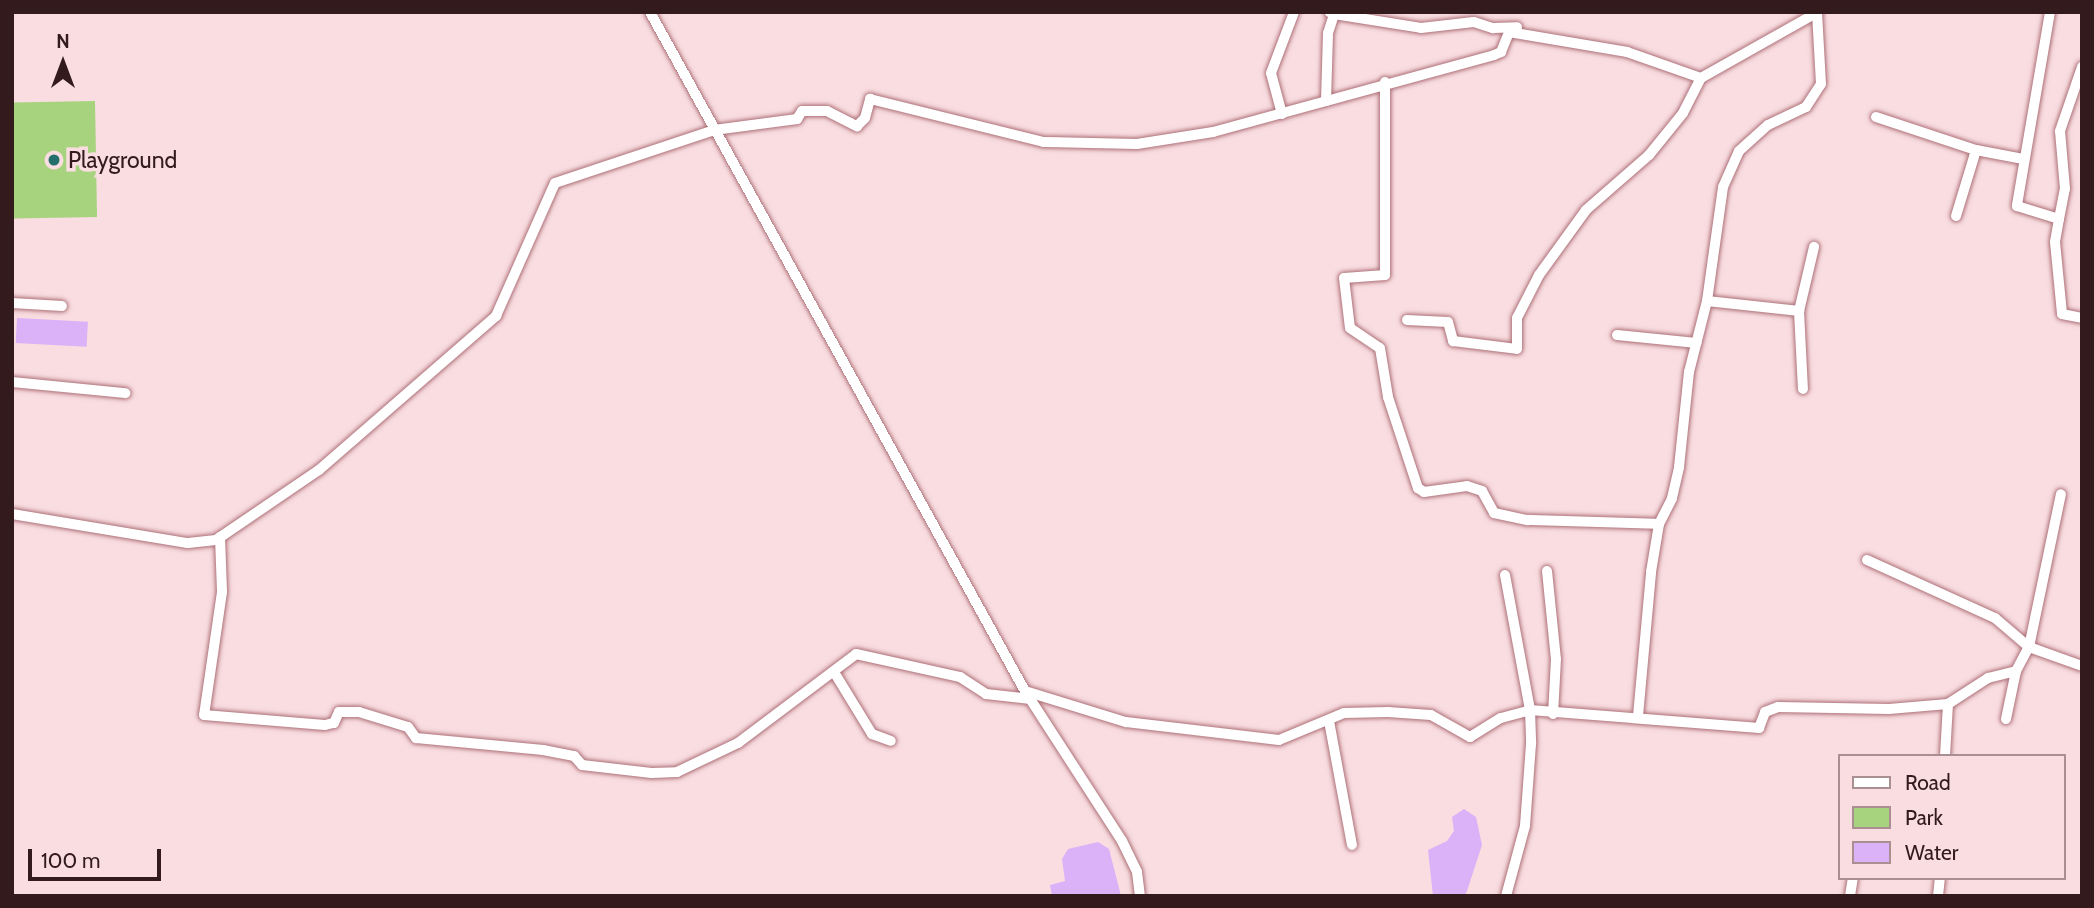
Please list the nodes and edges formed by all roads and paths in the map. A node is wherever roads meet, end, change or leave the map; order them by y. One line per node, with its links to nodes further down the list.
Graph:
1 (650, 12): 13 (street)
2 (1294, 12): 11 (street)
3 (1818, 12): 8 (street); 19 (street)
4 (2050, 12): 15 (street)
5 (1332, 13): 6 (street); 10 (street)
6 (1521, 32): 8 (street); 9 (street)
7 (2082, 67): 17 (street)
8 (1700, 78): 24 (street)
9 (1385, 82): 10 (street); 32 (street)
10 (1326, 101): 11 (street)
11 (1282, 114): 13 (street)
12 (1876, 117): 14 (street)
13 (714, 130): 33 (street); 41 (street)
14 (1976, 150): 15 (street); 16 (street)
15 (2023, 159): 17 (street)
16 (1956, 216)
17 (2059, 219): 23 (street)
18 (1814, 247): 22 (street)
19 (1707, 301): 22 (street); 26 (street)
20 (12, 303): 21 (street)
21 (62, 306)
22 (1798, 311): 28 (street)
23 (2082, 318)
24 (1407, 320)
25 (1617, 335): 26 (street)
26 (1696, 343): 32 (street)
27 (12, 382): 29 (street)
28 (1803, 389)
29 (125, 393)
30 (2062, 494): 37 (street)
31 (12, 514): 33 (street)
32 (1659, 524): 45 (street)
33 (220, 537): 40 (street)
34 (1867, 560): 37 (street)
35 (1547, 571): 44 (street)
36 (1505, 575): 43 (street)
37 (2029, 647): 38 (street); 39 (street)
38 (2082, 666)
39 (2016, 671): 42 (street); 46 (street)
40 (834, 672): 41 (street); 48 (street)
41 (1028, 695): 47 (street); 51 (street)
42 (1948, 704): 45 (street); 49 (street)
43 (1530, 710): 44 (street); 47 (street); 52 (street)
44 (1553, 714): 45 (street)
45 (1638, 716)
46 (2006, 719)
47 (1329, 721): 50 (street)
48 (891, 741)
49 (1945, 754)
50 (1352, 845)
51 (1140, 896)
52 (1506, 896)

